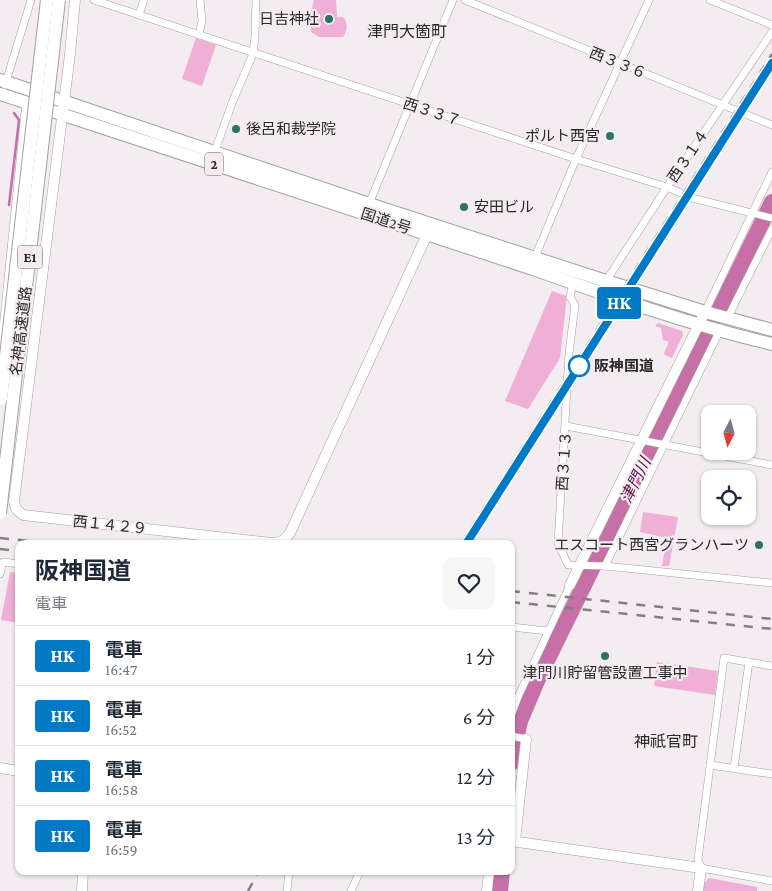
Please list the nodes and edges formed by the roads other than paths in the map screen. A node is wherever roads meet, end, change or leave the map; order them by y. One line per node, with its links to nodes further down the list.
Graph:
1 (31, 0): 19 (street)
2 (47, 0): 47 (highway, 名神高速道路 / E1, bridge)
3 (60, 0): 52 (highway, 名神高速道路 / E1, bridge)
4 (75, 0): 21 (street, 西１４２９)
5 (94, 0): 13 (street, 西３３７)
6 (144, 0): 13 (street)
7 (200, 0): 16 (street)
8 (256, 0): 17 (street)
9 (452, 0): 23 (street)
10 (465, 0): 18 (street, 西３３６)
11 (649, 0): 18 (street)
12 (710, 0): 14 (street)
13 (139, 15): 16 (street, 西３３７)
14 (772, 25)
15 (772, 32): 24 (street, 西３１４)
16 (199, 36): 17 (street, 西３３７)
17 (253, 54): 23 (street, 西３３７); 27 (street)
18 (620, 63): 24 (street, 西３３６); 28 (street)
19 (3, 81): 20 (street); 21 (highway, 国道2号 / 2)
20 (1, 94): 22 (highway, 国道2号 / 2)
21 (63, 101): 25 (street, 西１４２９); 27 (highway, 国道2号 / 2)
22 (26, 102): 25 (highway, 国道2号 / 2); 39 (street)
23 (410, 105): 28 (street, 西３３７); 31 (street)
24 (723, 105): 26 (street, 西３３６); 30 (street, 西３１４)
25 (61, 114): 34 (highway, 国道2号 / 2); 40 (street, 西１４２９)
26 (772, 125)
27 (215, 151): 31 (highway, 国道2号 / 2)
28 (576, 160): 30 (street, 西３３７); 36 (street)
29 (772, 172): 32 (street)
30 (666, 187): 32 (street, 西３３７); 37 (street, 西３１４)
31 (370, 204): 34 (highway, 国道2号 / 2)
32 (755, 213): 33 (street, 西３３７); 42 (street)
33 (772, 218)
34 (430, 229): 36 (highway, 国道2号 / 2); 38 (highway, 国道2号 / 2); 54 (street, 西１４２９)
35 (772, 229): 41 (street)
36 (535, 257): 37 (highway, 国道2号 / 2)
37 (606, 280): 42 (highway, 国道2号 / 2)
38 (573, 283): 42 (highway, 国道2号 / 2); 48 (street, 西３１３)
39 (2, 314): 40 (street); 46 (street)
40 (36, 317): 53 (street, 西１４２９)
41 (725, 318): 42 (highway, 国道2号 / 2); 43 (street); 44 (highway, 国道2号 / 2)
42 (704, 319): 43 (highway, 国道2号 / 2); 49 (street)
43 (719, 330): 45 (highway, 国道2号 / 2); 50 (street)
44 (772, 330)
45 (772, 344)
46 (0, 356)
47 (0, 405)
48 (566, 426): 49 (street); 56 (street, 西３１３)
49 (645, 440): 50 (street); 56 (street)
50 (664, 443): 51 (street); 57 (street)
51 (772, 465)
52 (0, 513)
53 (249, 540)
54 (284, 540)
55 (15, 564): 58 (street)
56 (584, 566): 57 (street); 60 (street)
57 (604, 566): 59 (street)
58 (0, 574)
59 (772, 583)
60 (570, 585): 62 (street)
61 (515, 627): 62 (street)
62 (548, 631): 65 (street)
63 (749, 662): 64 (street); 68 (street); 70 (street)
64 (772, 666)
65 (515, 707)
66 (515, 737): 67 (street)
67 (526, 739): 73 (street)
68 (710, 765): 70 (street); 75 (street)
69 (0, 768): 71 (street)
70 (734, 768): 72 (street)
71 (15, 770)
72 (772, 774)
73 (515, 825)
74 (515, 841): 75 (street)
75 (701, 868): 80 (street); 85 (street)
76 (83, 875): 81 (street)
77 (289, 875): 82 (street)
78 (358, 875): 83 (street)
79 (489, 875): 84 (street)
80 (772, 881)
81 (82, 891)
82 (287, 891)
83 (351, 891)
84 (487, 891)
85 (698, 891)

